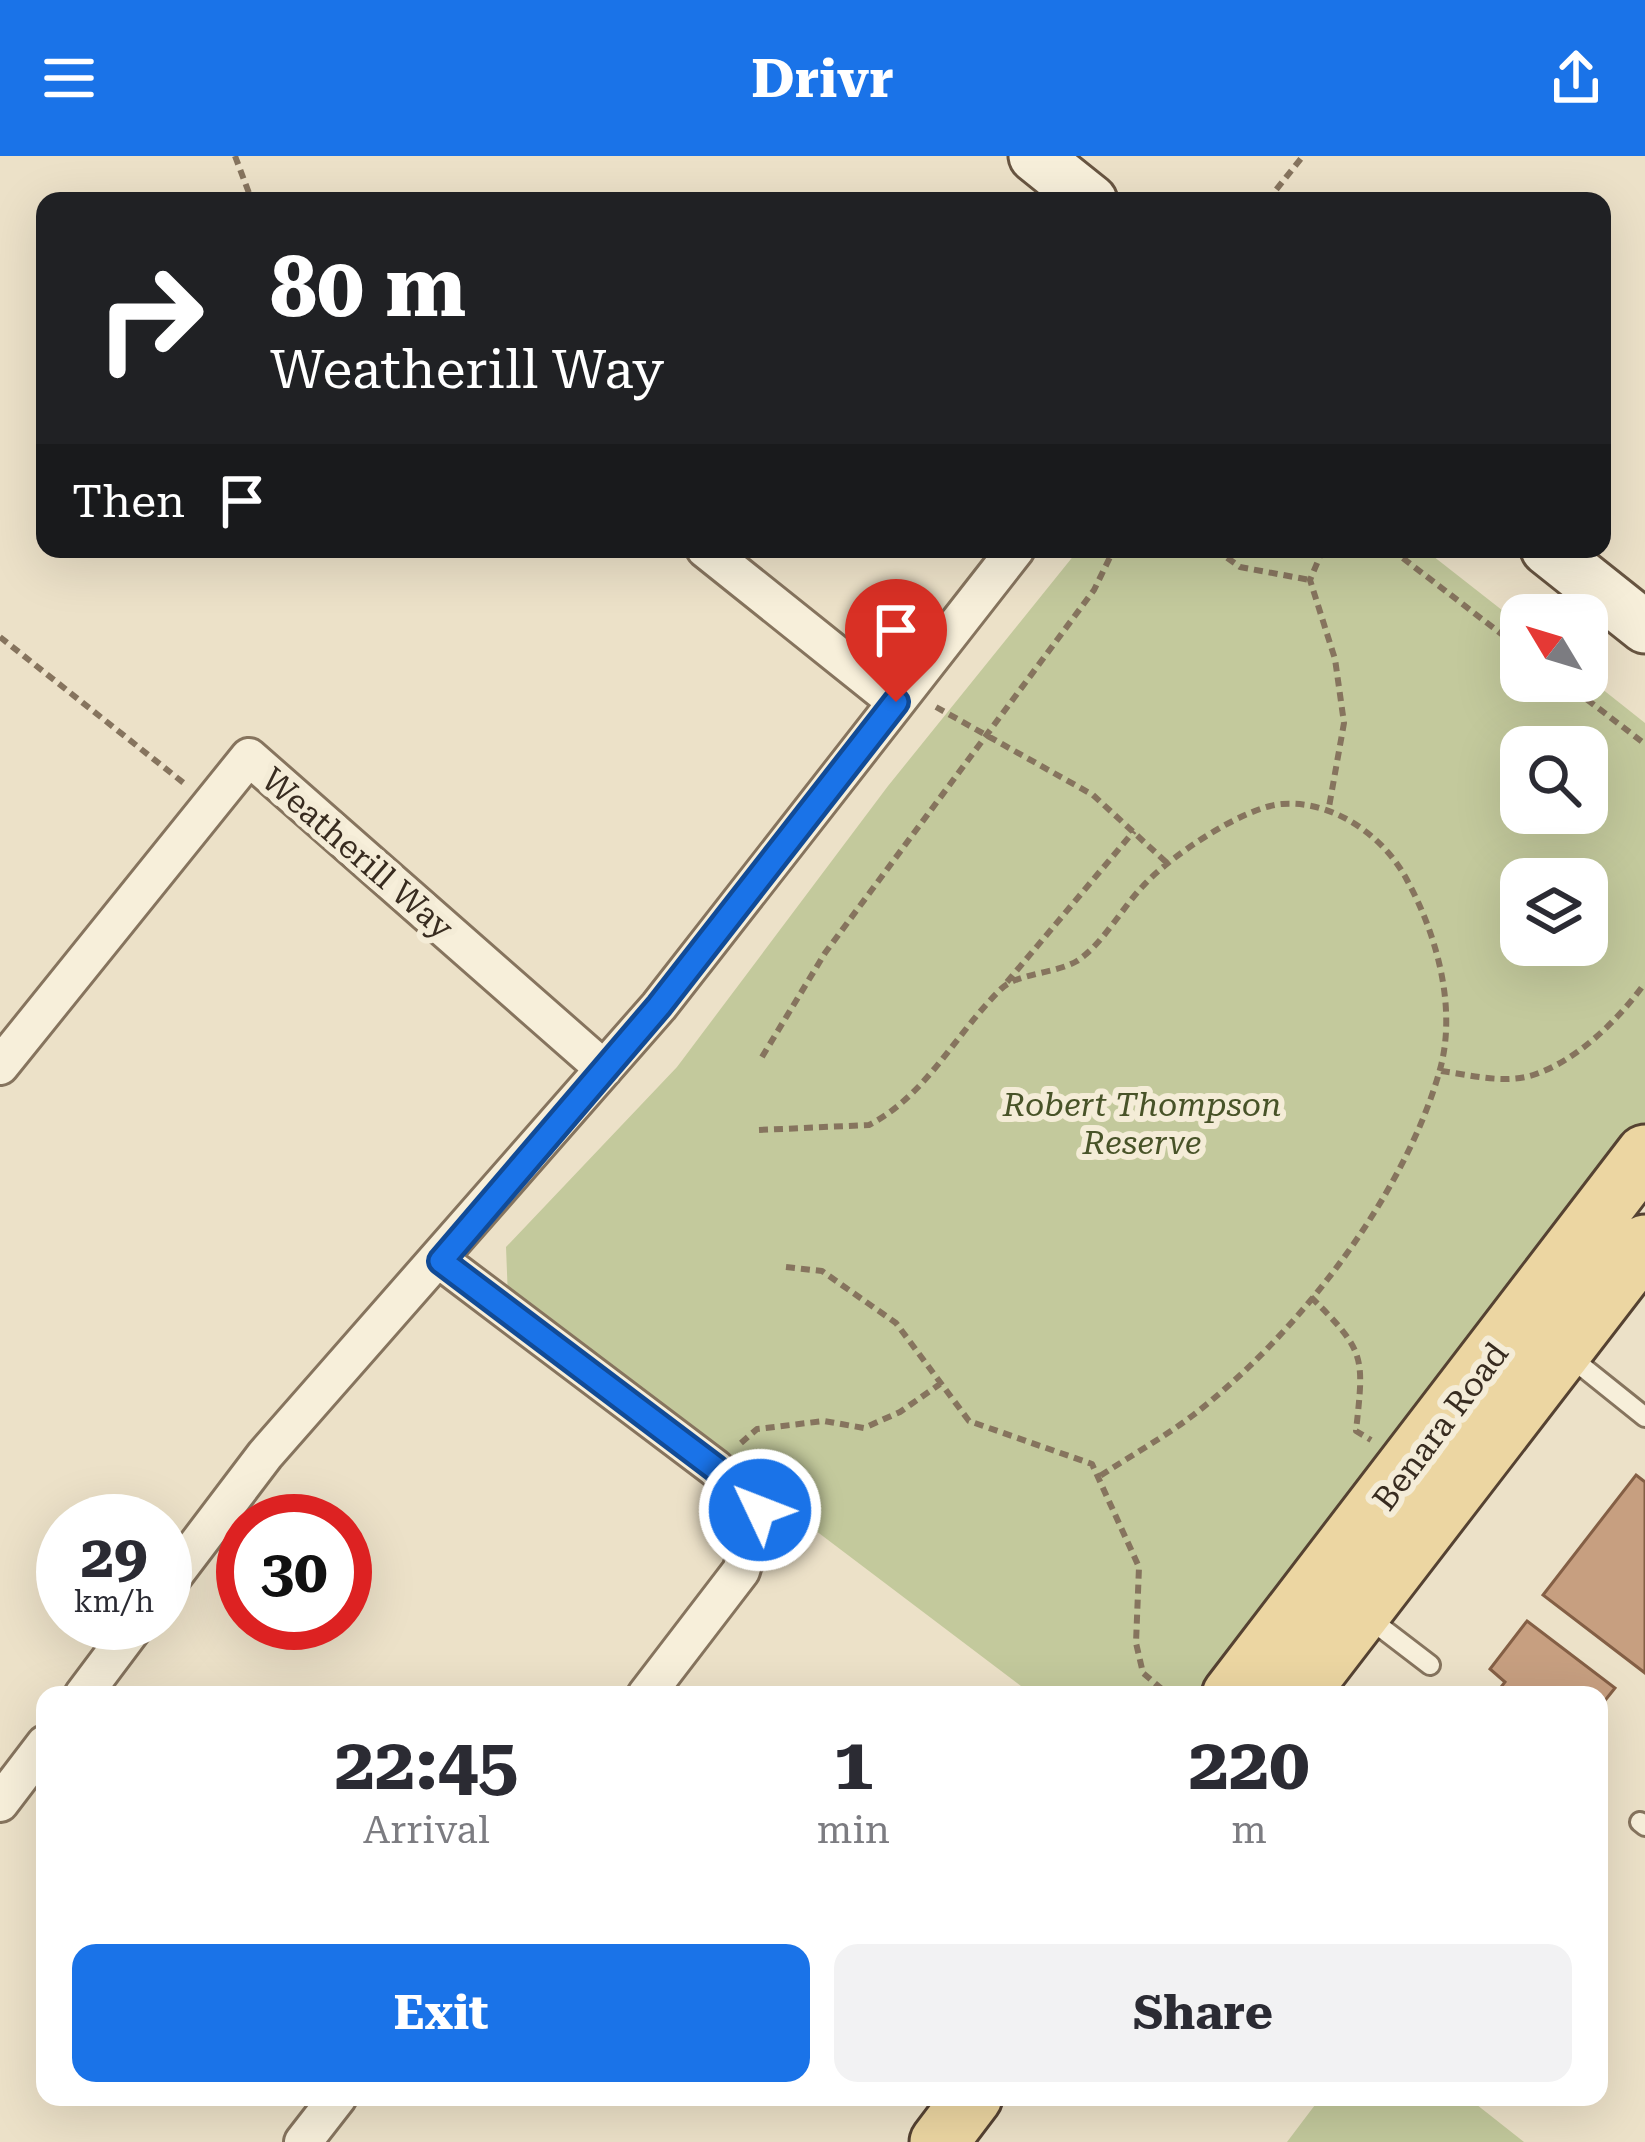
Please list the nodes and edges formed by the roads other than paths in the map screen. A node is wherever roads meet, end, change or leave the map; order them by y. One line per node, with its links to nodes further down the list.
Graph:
1 (1035, 156): 2 (main road)
2 (1080, 192)
3 (716, 558): 7 (street)
4 (1009, 558): 7 (street)
5 (1558, 558): 6 (main road)
6 (1645, 627)
7 (896, 702): 9 (street)
8 (0, 1066): 9 (street, Weatherill Way)
9 (604, 1069): 12 (street)
10 (1645, 1154): 21 (main road, Benara Road)
11 (1645, 1244): 13 (main road, Benara Road)
12 (441, 1261): 15 (street); 20 (street)
13 (1564, 1351): 14 (lane); 16 (main road, Benara Road)
14 (1645, 1417)
15 (192, 1551)
16 (1362, 1613): 18 (lane); 22 (main road, Benara Road)
17 (116, 1650): 19 (street)
18 (1430, 1665)
19 (89, 1686)
20 (653, 1686)
21 (1238, 1686)
22 (1305, 1686)
23 (36, 1756): 24 (street)
24 (0, 1803)
25 (331, 2106): 28 (street)
26 (920, 2106): 29 (main road)
27 (967, 2106): 30 (main road)
28 (303, 2142)
29 (893, 2142)
30 (939, 2142)

